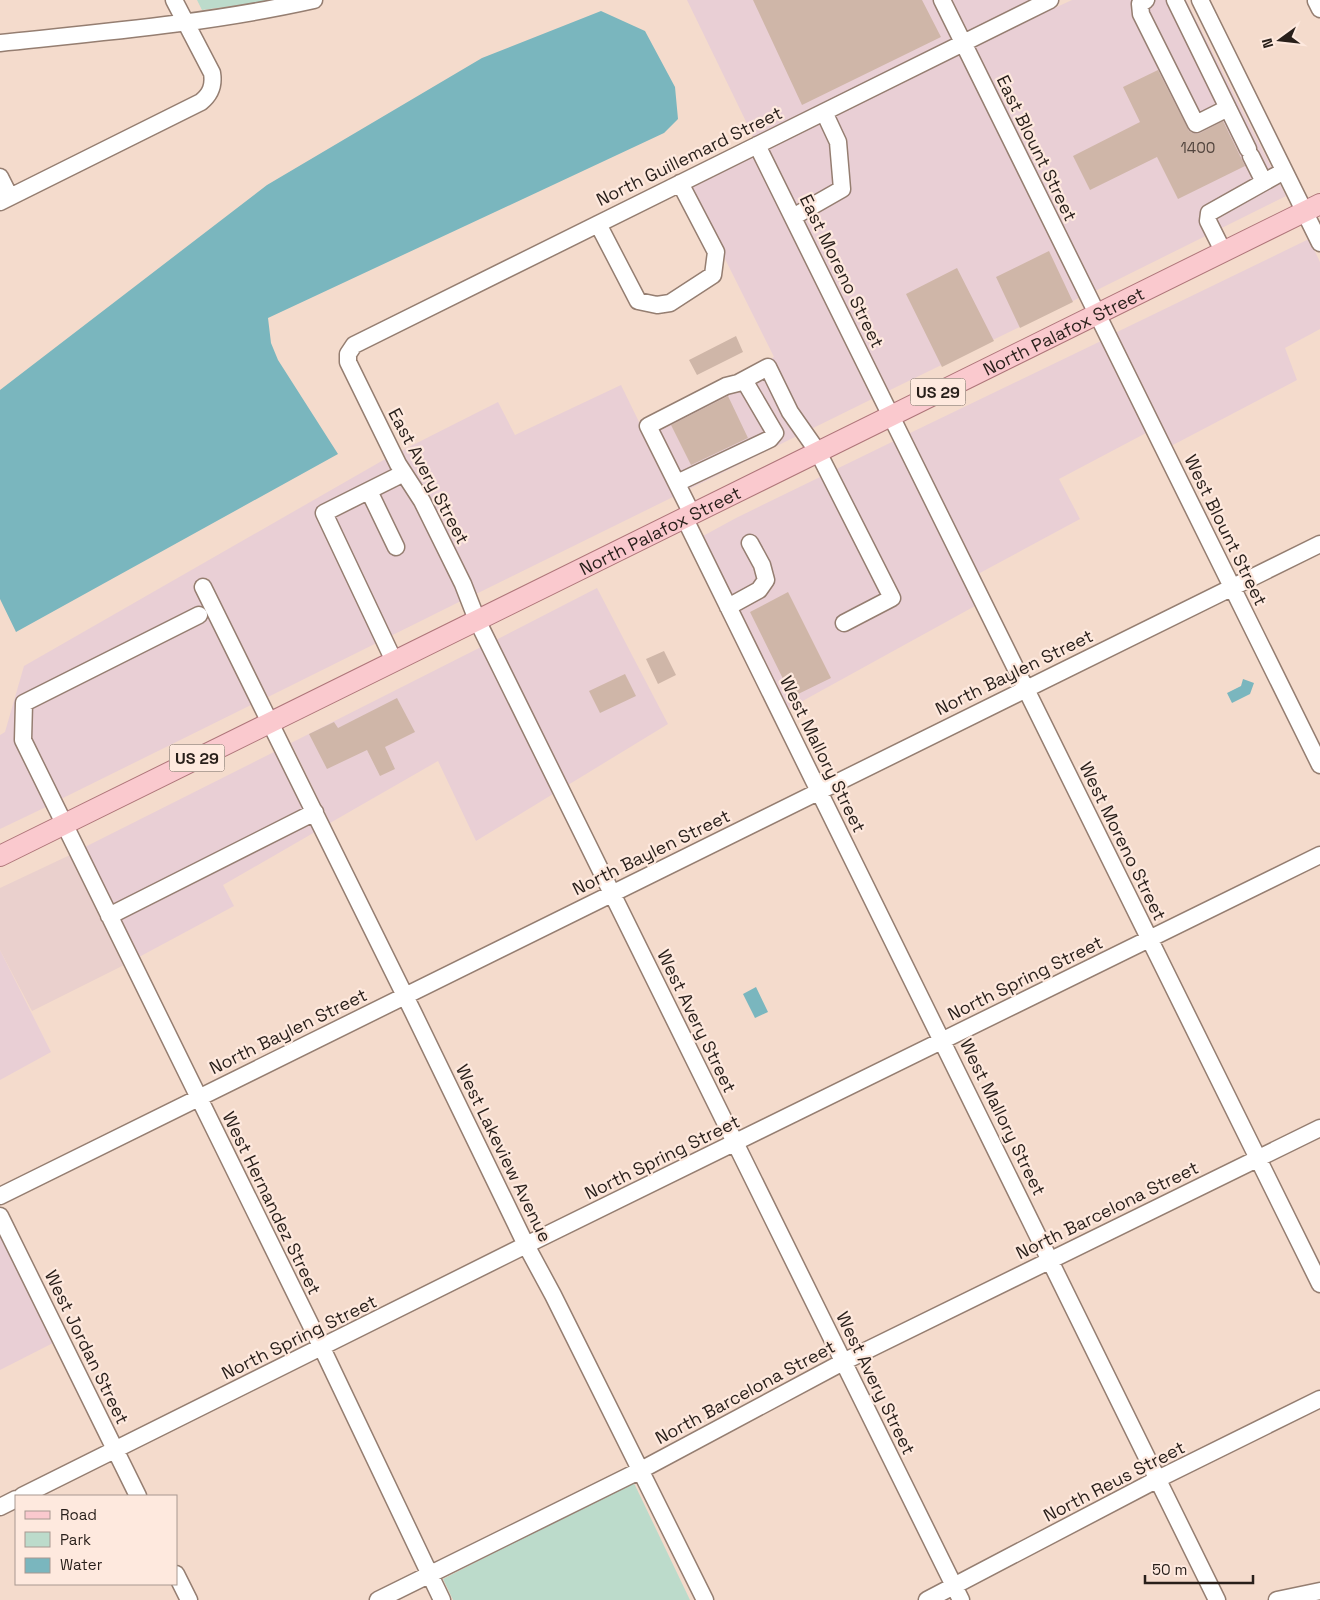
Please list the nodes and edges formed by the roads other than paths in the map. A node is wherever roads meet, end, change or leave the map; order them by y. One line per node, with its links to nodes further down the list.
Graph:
1 (174, 0): 8 (street)
2 (314, 0): 8 (street)
3 (942, 0): 9 (street, East Blount Street)
4 (1050, 0): 9 (street, North Guillemard Street)
5 (1146, 0): 11 (street)
6 (1175, 0): 11 (street)
7 (1200, 0): 14 (street)
8 (186, 22): 10 (street); 18 (street)
9 (963, 42): 12 (street, North Guillemard Street); 24 (street, East Blount Street)
10 (0, 43)
11 (1228, 108): 16 (street)
12 (824, 112): 13 (street, North Guillemard Street); 20 (street)
13 (757, 145): 17 (street, North Guillemard Street); 20 (street, East Moreno Street)
14 (1284, 171): 16 (street); 19 (street)
15 (0, 177): 18 (street)
16 (1264, 182): 23 (street)
17 (680, 183): 21 (street, North Guillemard Street); 21 (street)
18 (5, 199)
19 (1312, 208): 22 (street); 23 (main road, North Palafox Street / US 29)
20 (793, 217): 27 (street, East Moreno Street)
21 (598, 224): 25 (street, North Guillemard Street)
22 (1320, 243)
23 (1223, 252): 24 (main road, North Palafox Street / US 29)
24 (1096, 314): 27 (main road, North Palafox Street / US 29); 39 (street, West Blount Street)
25 (349, 351): 31 (street, East Avery Street)
26 (744, 380): 28 (street); 29 (street); 32 (street, West Mallory Street)
27 (890, 416): 30 (main road, North Palafox Street / US 29); 45 (street, West Moreno Street)
28 (797, 422): 29 (street); 30 (street)
29 (775, 433): 32 (street)
30 (818, 452): 34 (main road, North Palafox Street / US 29); 43 (street)
31 (404, 473): 33 (street); 42 (street, East Avery Street)
32 (677, 484): 34 (street, West Mallory Street)
33 (369, 491): 37 (street); 44 (street)
34 (688, 516): 40 (street, West Mallory Street); 42 (main road, North Palafox Street / US 29)
35 (750, 543): 40 (street)
36 (1320, 544): 39 (street, North Baylen Street)
37 (396, 546)
38 (203, 587): 46 (street, West Lakeview Avenue)
39 (1232, 588): 45 (street, North Baylen Street); 47 (street, West Blount Street)
40 (728, 607): 48 (street, West Mallory Street)
41 (198, 615): 50 (street, West Hernandez Street)
42 (477, 620): 44 (main road, North Palafox Street / US 29); 53 (street, West Avery Street)
43 (844, 623)
44 (394, 661): 46 (main road, North Palafox Street / US 29)
45 (1025, 689): 48 (street, North Baylen Street); 55 (street, West Moreno Street)
46 (271, 722): 49 (street, West Lakeview Avenue); 50 (main road, North Palafox Street / US 29)
47 (1320, 765)
48 (819, 791): 53 (street, North Baylen Street); 57 (street, West Mallory Street)
49 (315, 812): 54 (street); 56 (street, West Lakeview Avenue)
50 (64, 824): 52 (main road, North Palafox Street / US 29); 54 (street, West Hernandez Street)
51 (1320, 855): 55 (street, North Spring Street)
52 (0, 856)
53 (612, 893): 56 (street, North Baylen Street); 60 (street, West Avery Street)
54 (109, 916): 58 (street, West Hernandez Street)
55 (1149, 939): 57 (street, North Spring Street); 61 (street, West Moreno Street)
56 (405, 996): 58 (street, North Baylen Street); 64 (street, West Lakeview Avenue)
57 (943, 1041): 60 (street, North Spring Street); 65 (street, West Mallory Street)
58 (199, 1098): 62 (street, North Baylen Street); 67 (street, West Hernandez Street)
59 (1320, 1128): 61 (street, North Barcelona Street)
60 (735, 1144): 64 (street, North Spring Street); 68 (street, West Avery Street)
61 (1258, 1158): 65 (street, North Barcelona Street); 66 (street, West Moreno Street)
62 (0, 1196)
63 (0, 1216): 70 (street, West Jordan Street)
64 (526, 1246): 67 (street, North Spring Street); 71 (street, West Lakeview Avenue)
65 (1051, 1260): 68 (street, North Barcelona Street); 72 (street, West Mallory Street)
66 (1320, 1284)
67 (322, 1348): 70 (street, North Spring Street); 77 (street, West Hernandez Street)
68 (843, 1362): 71 (street, North Barcelona Street); 80 (street, West Avery Street)
69 (1320, 1399): 72 (street, North Reus Street)
70 (116, 1450): 73 (street, North Spring Street); 74 (street, West Jordan Street)
71 (642, 1470): 77 (street, North Barcelona Street); 84 (street, West Lakeview Avenue)
72 (1158, 1479): 80 (street, North Reus Street); 86 (street, West Mallory Street)
73 (24, 1495)
74 (138, 1495)
75 (15, 1500): 76 (street)
76 (0, 1507)
77 (430, 1575): 82 (street, North Barcelona Street); 83 (street, West Hernandez Street)
78 (178, 1578): 81 (street)
79 (1320, 1591): 87 (street)
80 (958, 1593): 85 (street, North Reus Street)
81 (189, 1600)
82 (378, 1600)
83 (442, 1600)
84 (705, 1600)
85 (927, 1600)
86 (1217, 1600)
87 (1276, 1600)

